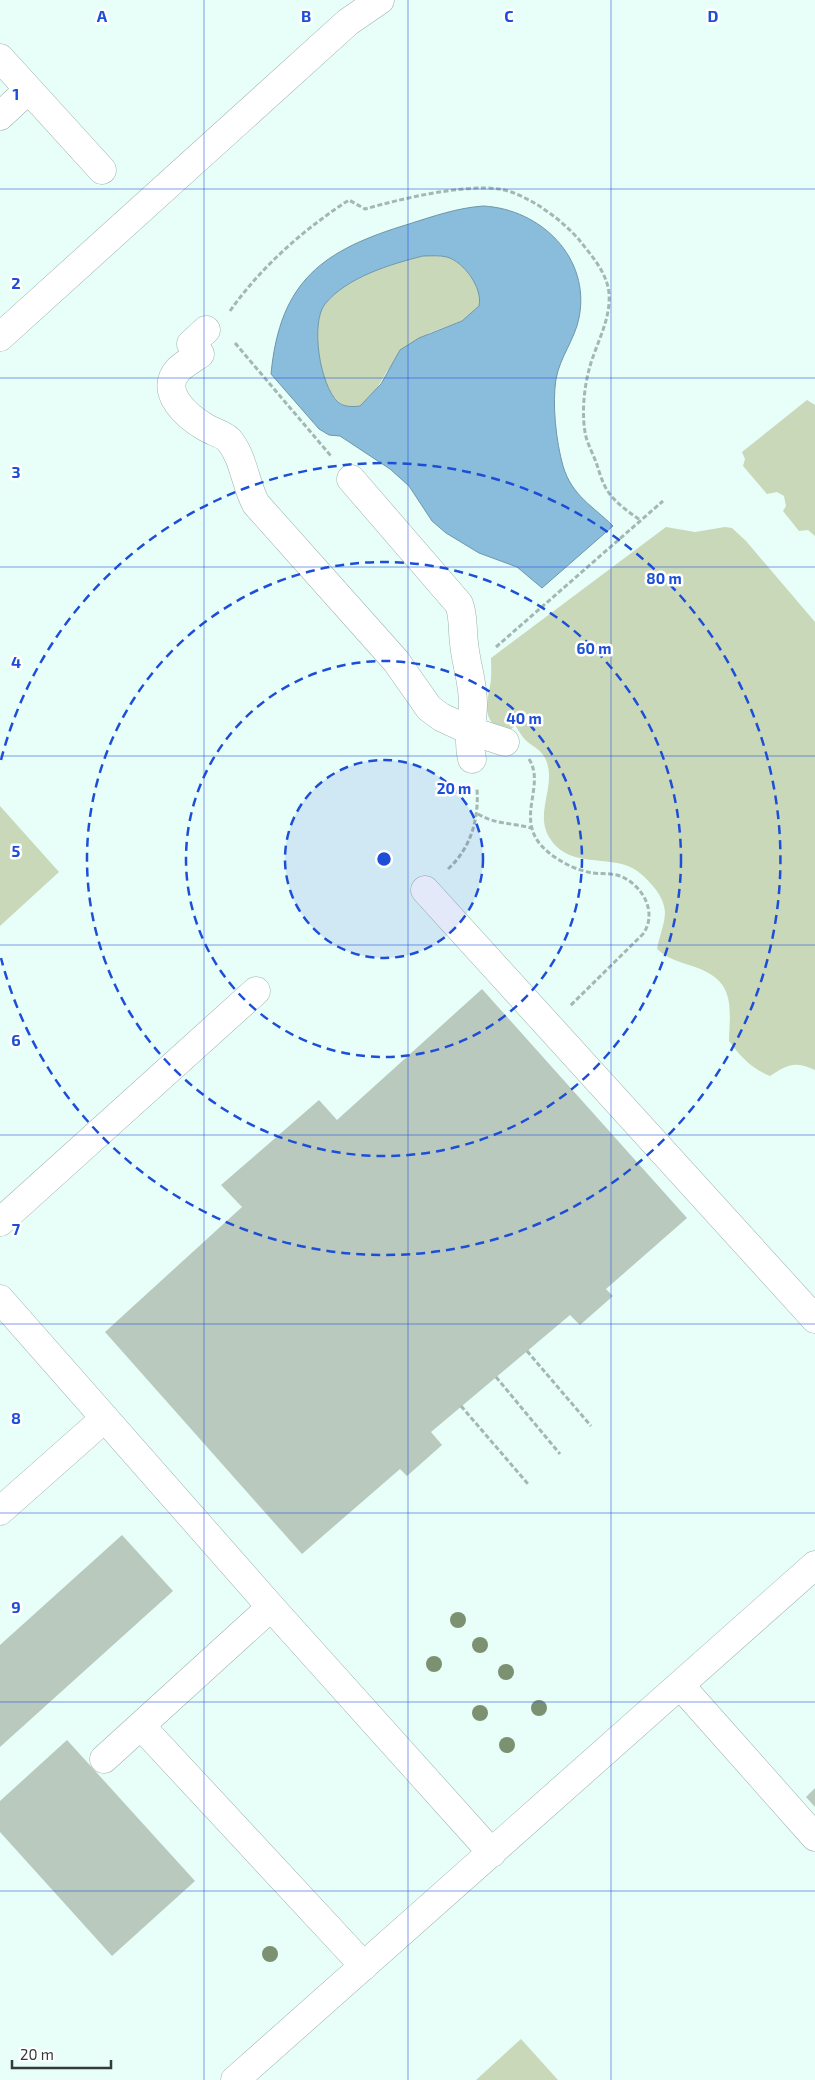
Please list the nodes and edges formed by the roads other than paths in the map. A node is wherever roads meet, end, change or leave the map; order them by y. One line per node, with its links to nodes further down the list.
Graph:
1 (380, 0): 7 (street)
2 (0, 58): 3 (street)
3 (28, 90): 4 (street); 5 (street)
4 (0, 116)
5 (102, 170)
6 (206, 330): 9 (street)
7 (0, 337)
8 (351, 479): 9 (street)
9 (471, 731): 10 (street); 11 (street)
10 (505, 742)
11 (472, 759)
12 (425, 890): 16 (street)
13 (256, 991): 14 (street)
14 (0, 1222)
15 (0, 1299): 17 (street)
16 (815, 1319)
17 (105, 1418): 18 (street); 20 (street)
18 (0, 1511)
19 (815, 1565): 21 (street)
20 (271, 1608): 22 (street); 25 (street)
21 (680, 1686): 24 (street); 25 (street)
22 (141, 1726): 23 (street); 26 (street)
23 (104, 1759)
24 (815, 1837)
25 (492, 1853): 26 (street)
26 (364, 1966): 27 (street)
27 (235, 2080)

